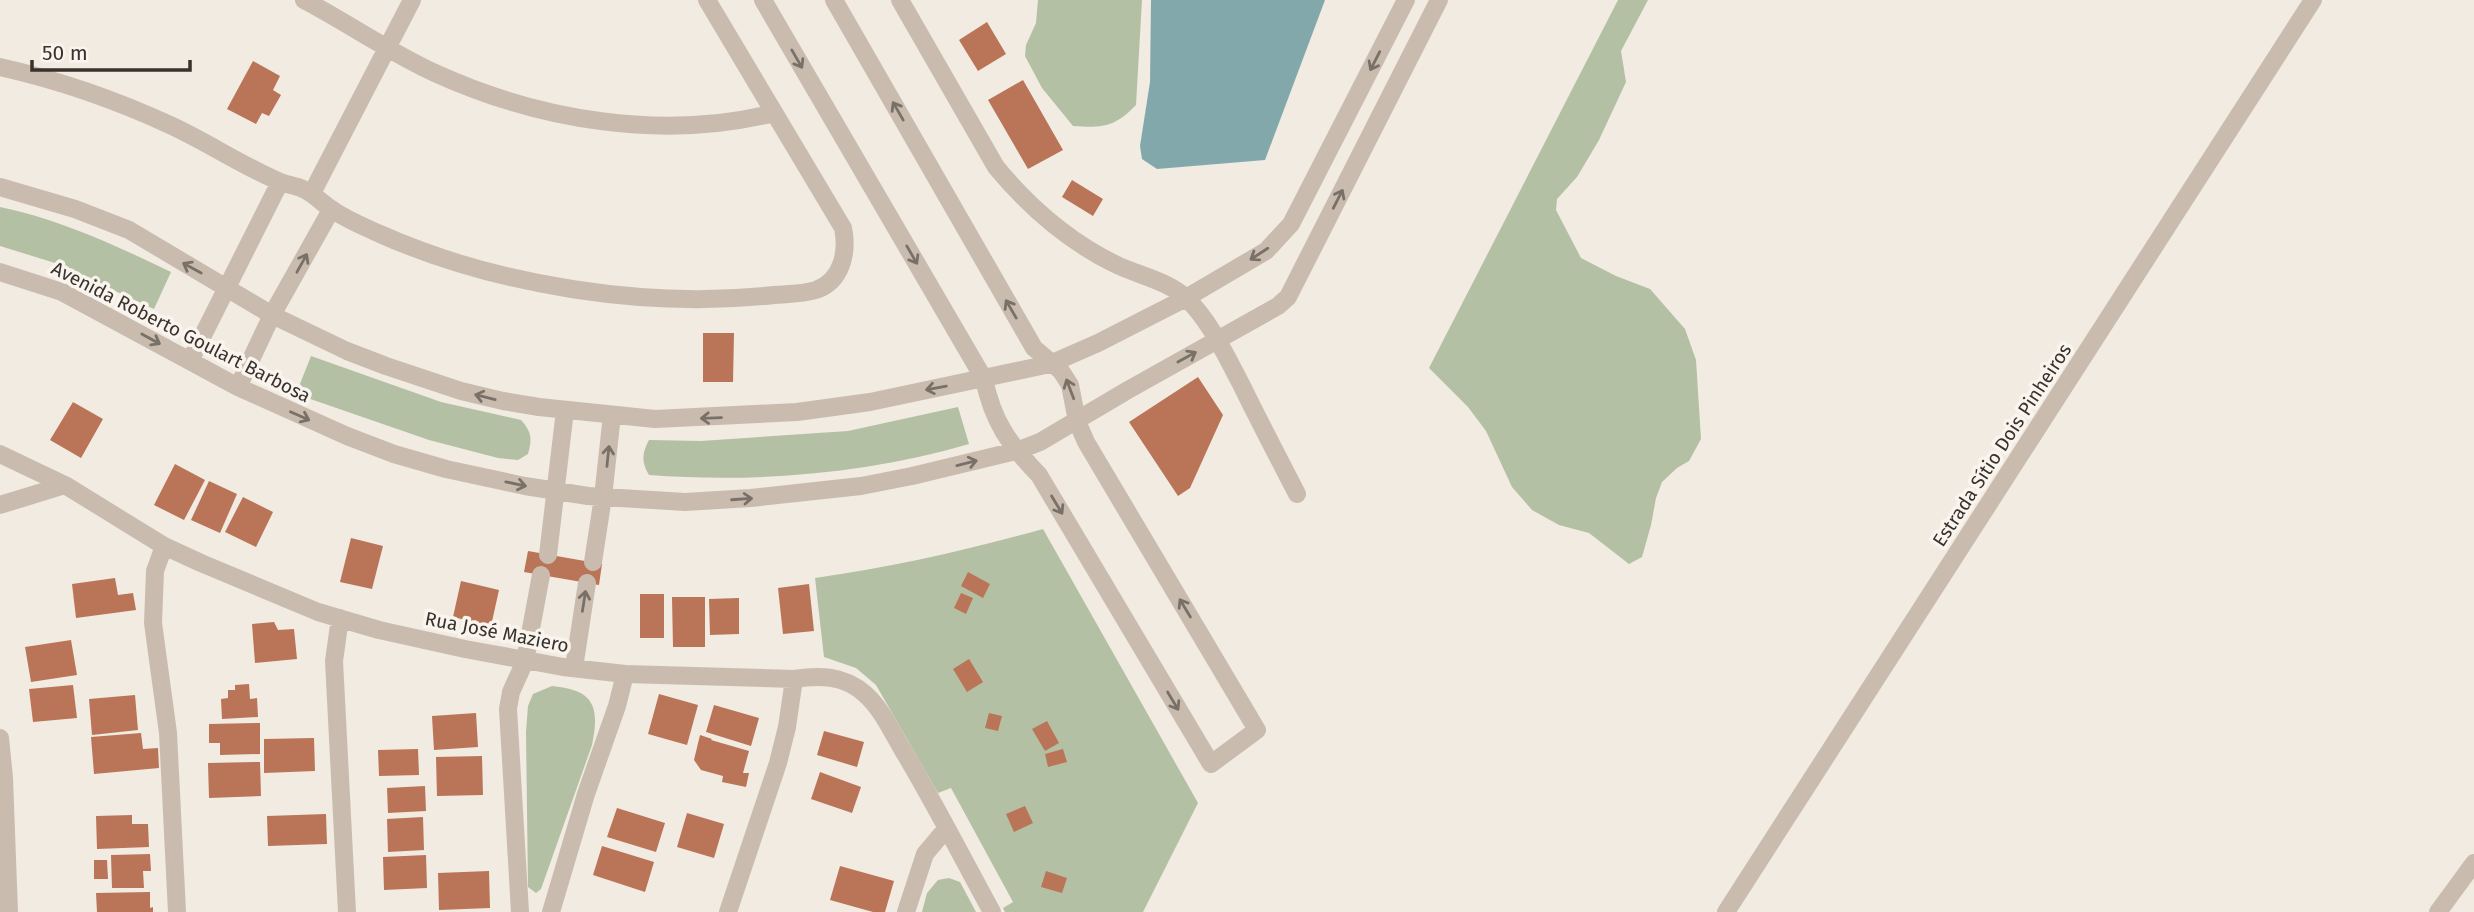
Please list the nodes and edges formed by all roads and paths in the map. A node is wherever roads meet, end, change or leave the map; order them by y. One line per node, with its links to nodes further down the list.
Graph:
1 (304, 0): 10 (street)
2 (412, 0): 10 (street)
3 (707, 0): 12 (street)
4 (763, 0): 24 (street, one-way to 24)
5 (834, 0): 23 (street, one-way to 5)
6 (900, 0): 19 (street)
7 (1406, 0): 19 (street, one-way to 19)
8 (1439, 0): 21 (street, Avenida Roberto Goulart Barbosa, one-way to 8)
9 (2313, 0): 57 (street, Estrada Sítio Dois Pinheiros)
10 (387, 48): 12 (street); 15 (street)
11 (0, 67): 13 (street)
12 (774, 113): 16 (street)
13 (280, 182): 15 (street); 18 (street)
14 (0, 187): 18 (street, one-way to 14)
15 (312, 193): 16 (street)
16 (331, 209): 20 (street, one-way to 16)
17 (0, 272): 22 (street, Avenida Roberto Goulart Barbosa, one-way to 22)
18 (226, 287): 20 (street); 22 (street)
19 (1186, 298): 21 (street); 23 (street)
20 (272, 315): 25 (street); 26 (street, one-way to 20)
21 (1217, 340): 28 (street, Avenida Roberto Goulart Barbosa, one-way to 21); 33 (street)
22 (190, 361): 25 (street, Avenida Roberto Goulart Barbosa)
23 (1050, 364): 24 (street); 28 (street, one-way to 23)
24 (984, 379): 27 (street, one-way to 27); 29 (street)
25 (238, 387): 32 (street, Avenida Roberto Goulart Barbosa, one-way to 32)
26 (565, 410): 27 (street); 32 (street)
27 (612, 415): 34 (street, one-way to 27)
28 (1077, 421): 29 (street, Avenida Roberto Goulart Barbosa); 29 (street, one-way to 28)
29 (1016, 451): 34 (street, Avenida Roberto Goulart Barbosa, one-way to 29)
30 (0, 454): 31 (street, Rua José Maziero)
31 (65, 485): 35 (street); 36 (street, Rua José Maziero)
32 (555, 490): 34 (street, Avenida Roberto Goulart Barbosa); 37 (street)
33 (1297, 494)
34 (603, 497): 38 (street)
35 (0, 505)
36 (164, 545): 41 (street, Rua José Maziero); 50 (street)
37 (548, 555)
38 (593, 562)
39 (541, 575): 42 (street)
40 (587, 583): 43 (street, one-way to 40)
41 (340, 618): 42 (street, Rua José Maziero); 51 (street)
42 (525, 661): 43 (street, Rua José Maziero); 52 (street)
43 (573, 668): 44 (street, Rua José Maziero)
44 (625, 674): 45 (street, Rua José Maziero); 53 (street)
45 (794, 678): 47 (street, Rua José Maziero); 54 (street)
46 (0, 738): 49 (street)
47 (946, 829): 55 (street); 56 (street, Rua José Maziero)
48 (2474, 863): 58 (street)
49 (9, 912)
50 (177, 912)
51 (347, 912)
52 (520, 912)
53 (551, 912)
54 (728, 912)
55 (906, 912)
56 (992, 912)
57 (1726, 912)
58 (2438, 912)

